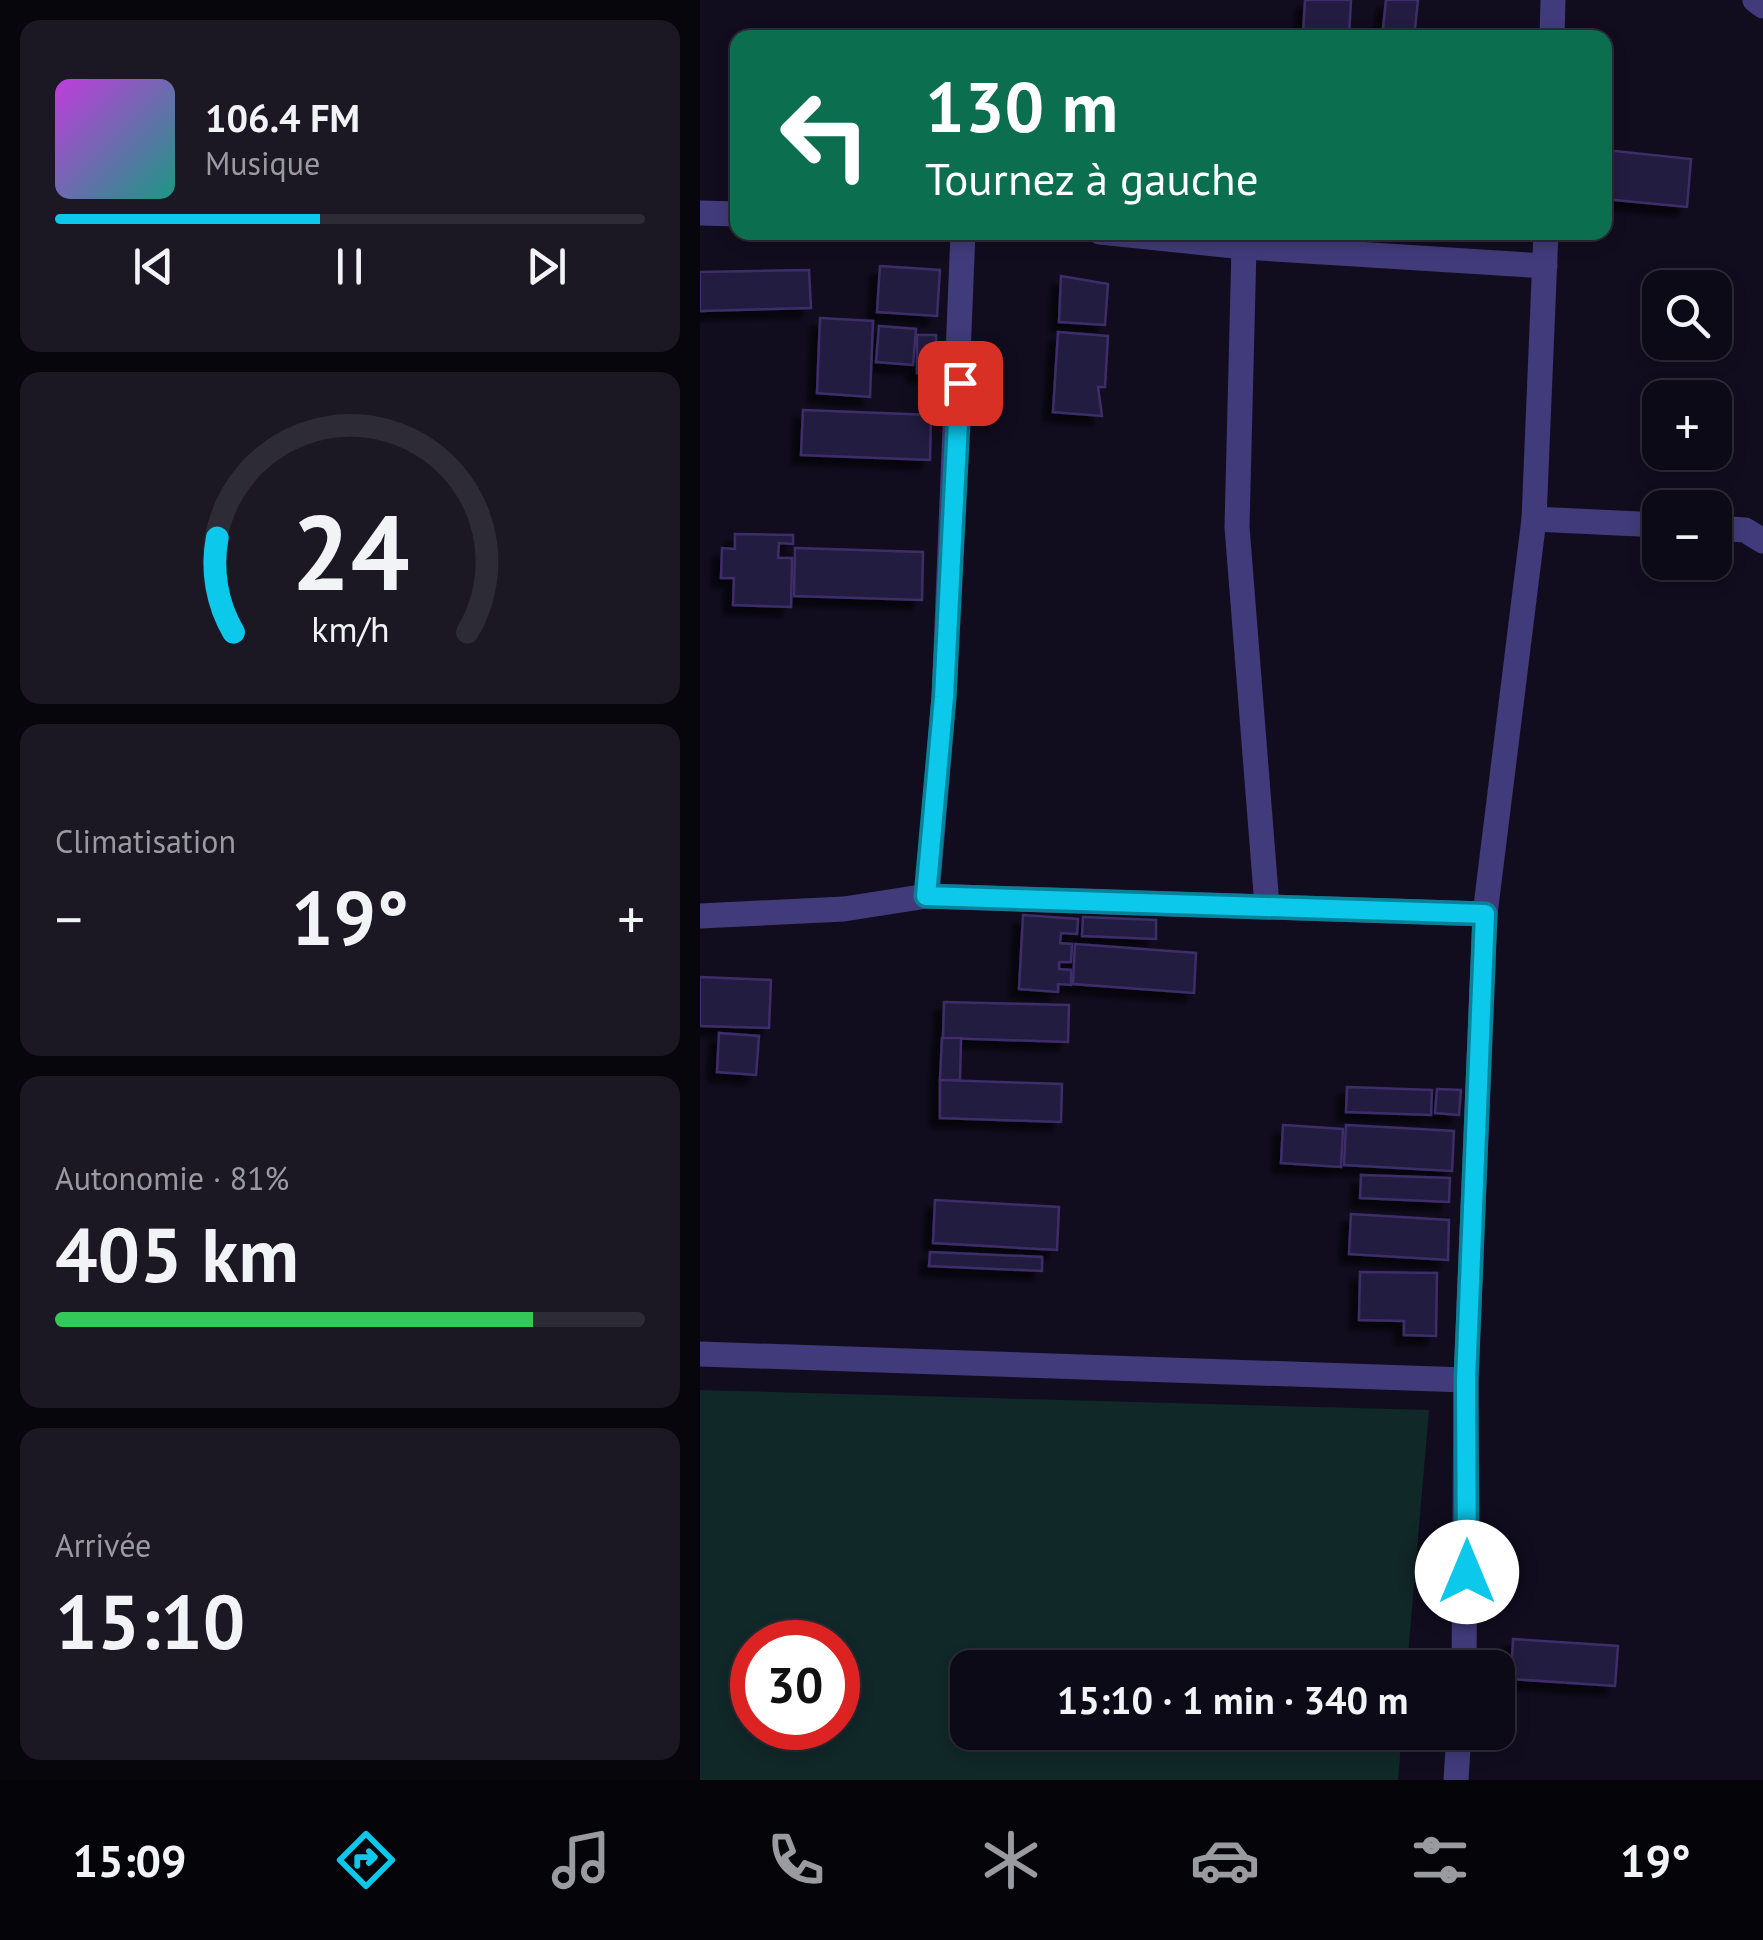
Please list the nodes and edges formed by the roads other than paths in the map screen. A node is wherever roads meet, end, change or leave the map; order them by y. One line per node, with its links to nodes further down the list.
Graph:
1 (1553, 0): 4 (street)
2 (1755, 0): 3 (street)
3 (1763, 6)
4 (1552, 30)
5 (700, 213): 6 (street)
6 (730, 214)
7 (963, 240): 16 (street)
8 (1177, 240): 10 (street)
9 (1546, 240): 11 (street)
10 (1244, 247): 11 (street); 17 (street)
11 (1545, 266): 12 (street)
12 (1534, 518): 13 (street); 18 (street)
13 (1642, 523)
14 (1732, 529): 15 (street)
15 (1763, 541)
16 (926, 896): 17 (street); 19 (street)
17 (1267, 906): 18 (street)
18 (1485, 914): 21 (street)
19 (700, 916)
20 (700, 1354): 21 (street)
21 (1466, 1380): 22 (street)
22 (1464, 1650)
23 (1458, 1750): 24 (street)
24 (1456, 1780)

